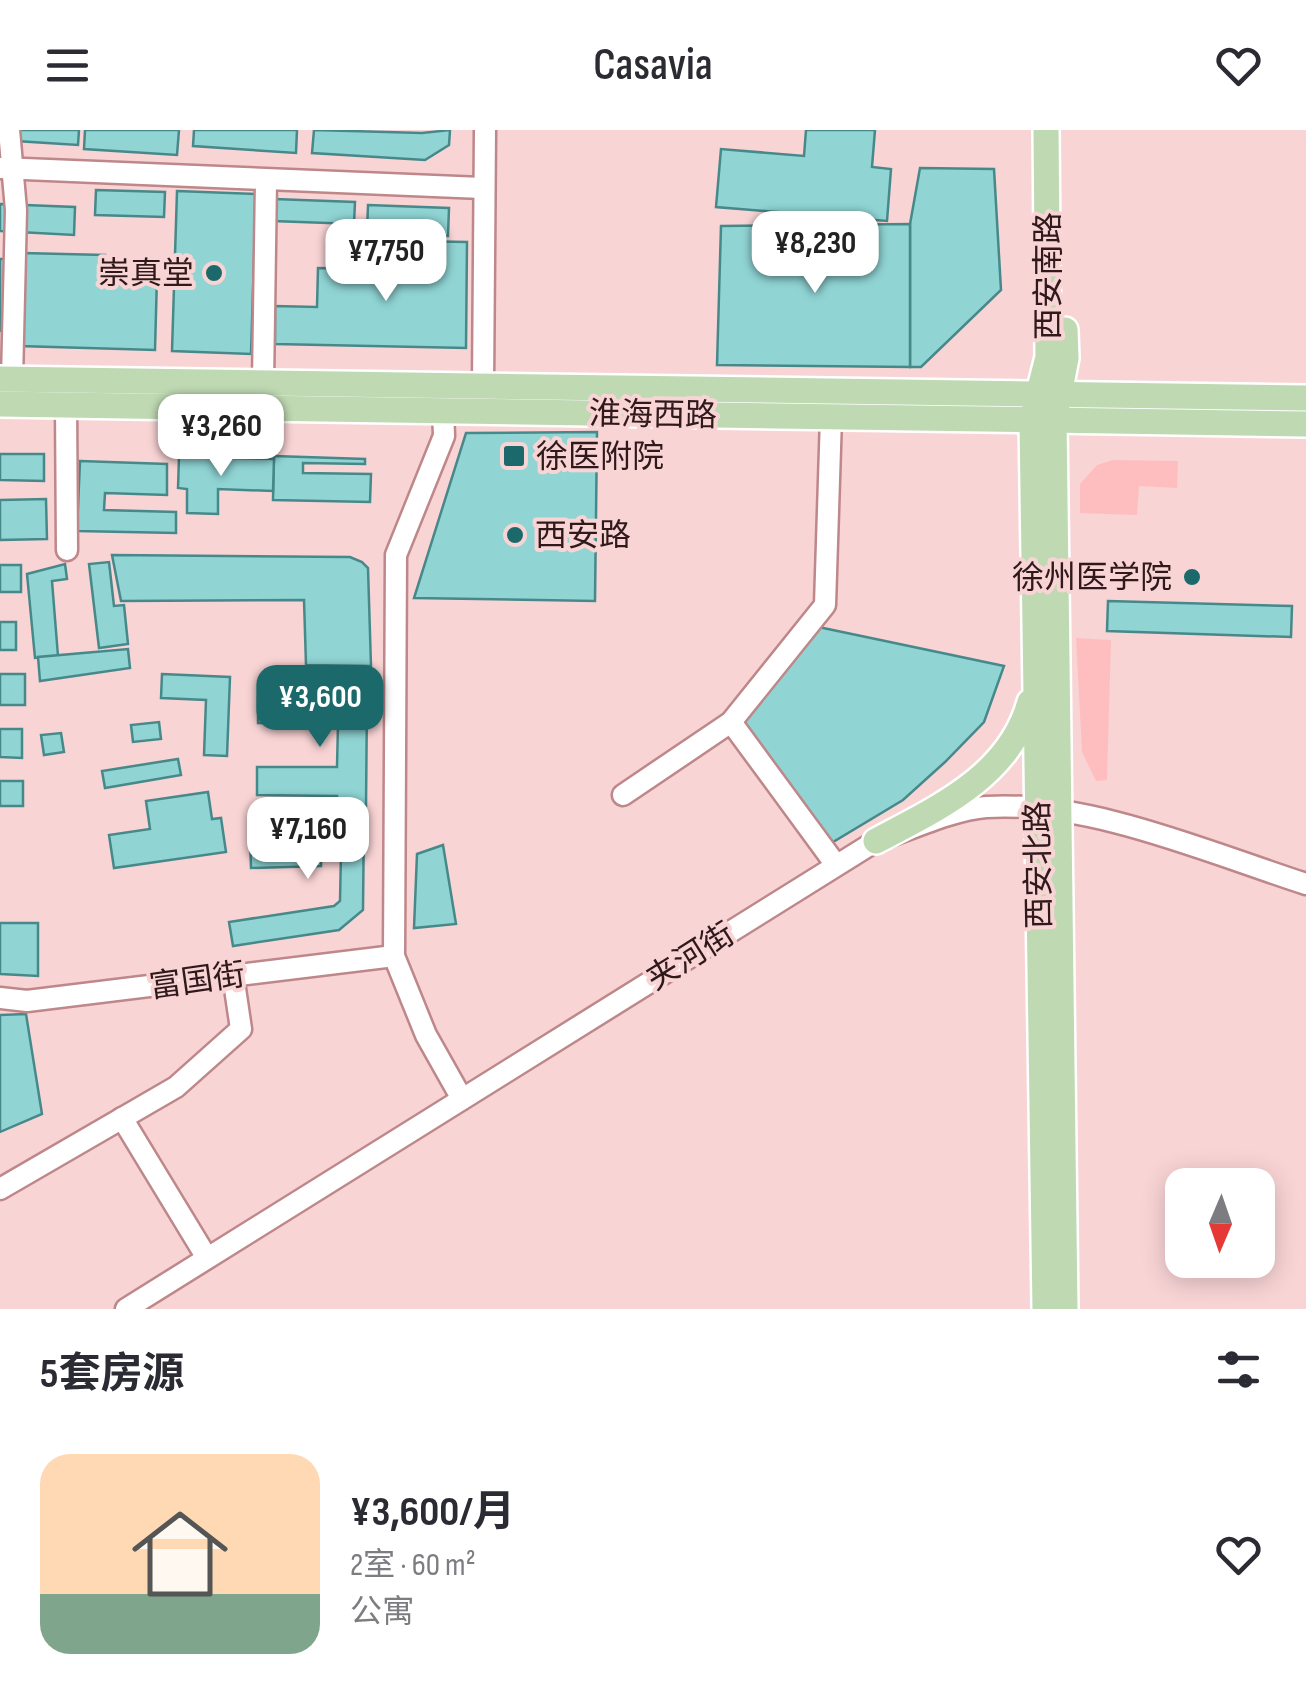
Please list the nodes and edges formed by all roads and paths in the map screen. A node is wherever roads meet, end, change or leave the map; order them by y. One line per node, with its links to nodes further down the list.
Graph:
1 (9, 130): 5 (street)
2 (485, 130): 7 (street)
3 (1046, 130): 11 (main road, 西安南路)
4 (1060, 130): 11 (main road, 西安南路)
5 (6, 168): 6 (street); 8 (street)
6 (266, 180): 7 (street); 9 (street)
7 (482, 188): 10 (street)
8 (6, 380): 9 (main road, 淮海西路)
9 (264, 383): 10 (main road, 淮海西路)
10 (483, 386): 11 (main road, 淮海西路)
11 (1051, 394): 12 (main road, 淮海西路); 17 (main road, 西安南路)
12 (1306, 398)
13 (0, 404): 14 (main road, 淮海西路)
14 (66, 405): 15 (main road, 淮海西路); 19 (street)
15 (443, 408): 16 (main road, 淮海西路); 27 (street)
16 (831, 417): 17 (main road, 淮海西路); 21 (street)
17 (1043, 420): 18 (main road, 淮海西路); 20 (main road, 西安北路); 23 (main road, 西安北路)
18 (1306, 424)
19 (67, 550)
20 (1035, 683): 23 (main road, 西安北路); 24 (main road)
21 (732, 722): 22 (street); 25 (street)
22 (622, 796)
23 (1046, 810): 24 (street, 夹河街); 26 (street, 夹河街); 35 (main road, 西安北路); 36 (main road, 西安北路)
24 (876, 840): 25 (street, 夹河街)
25 (836, 866): 30 (street, 夹河街)
26 (1306, 884)
27 (394, 956): 28 (street, 富国街); 30 (street)
28 (233, 975): 29 (street, 富国街); 31 (street)
29 (0, 998)
30 (462, 1099): 33 (street, 夹河街)
31 (122, 1118): 32 (street); 33 (street)
32 (0, 1189)
33 (206, 1258): 34 (street, 夹河街)
34 (126, 1309)
35 (1045, 1309)
36 (1065, 1309)

